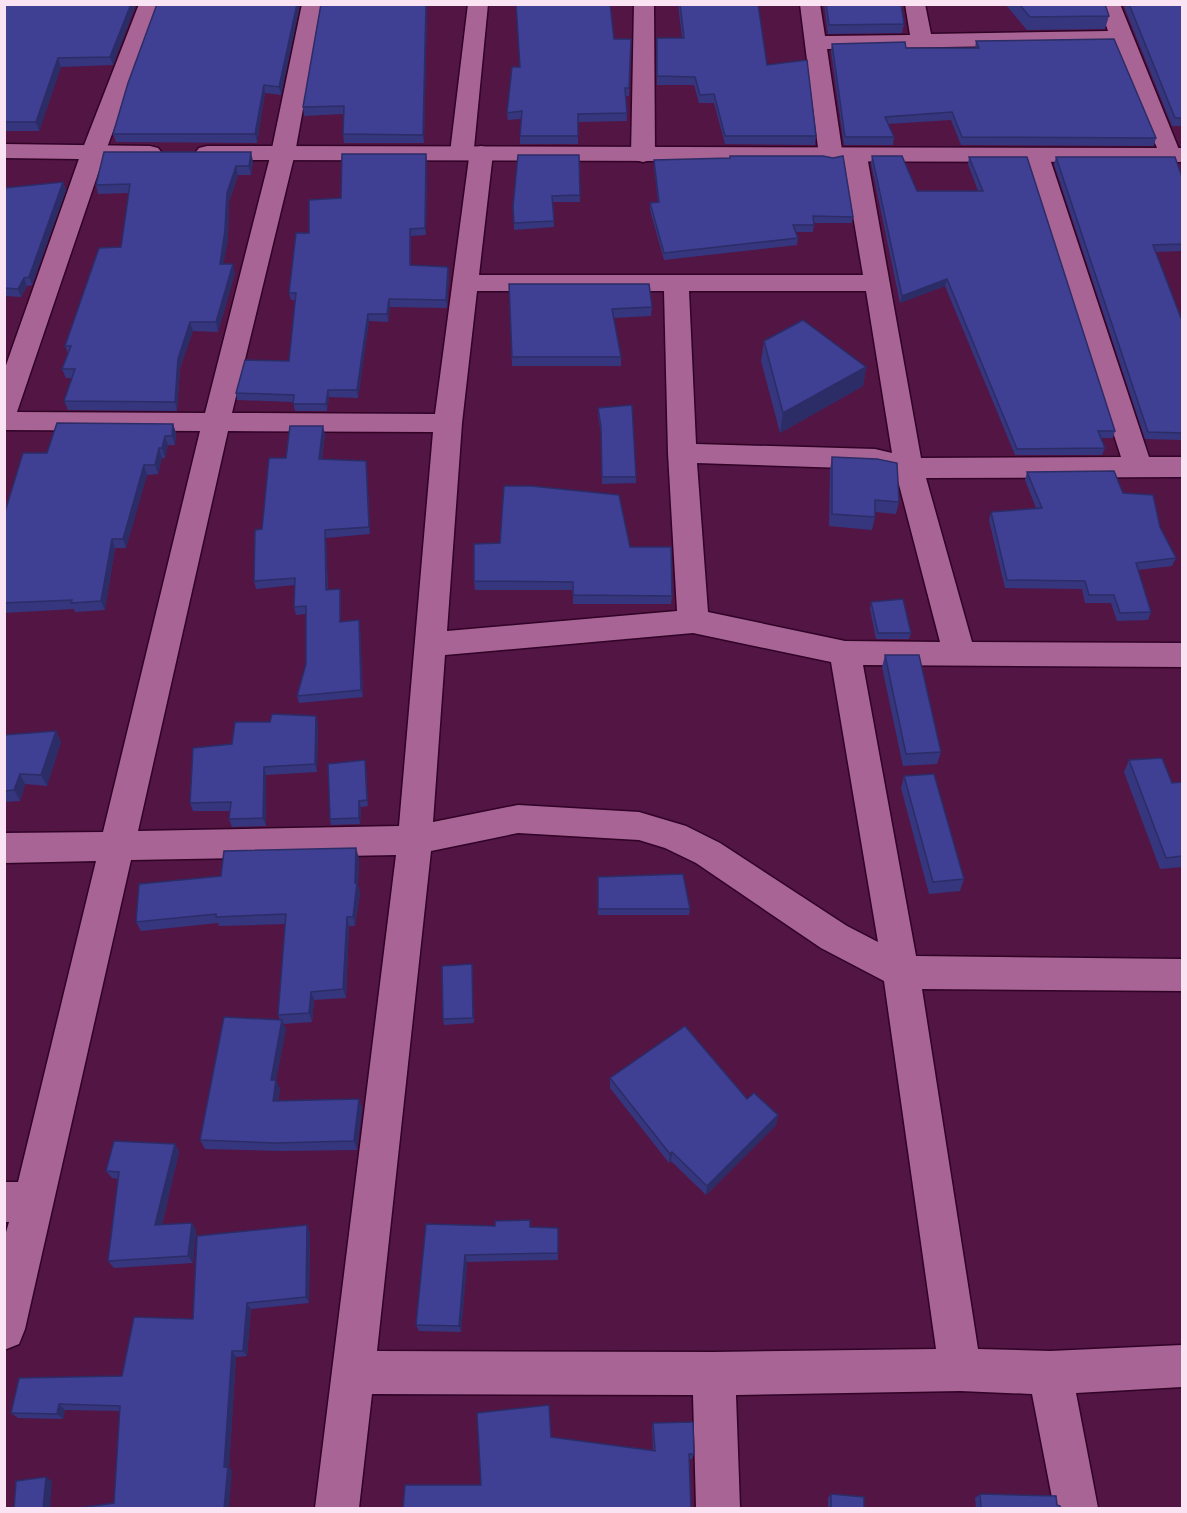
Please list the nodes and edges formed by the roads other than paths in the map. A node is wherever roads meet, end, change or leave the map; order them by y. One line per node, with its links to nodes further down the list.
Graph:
1 (150, 4): 12 (street)
2 (312, 4): 13 (street)
3 (478, 4): 14 (street)
4 (645, 4): 15 (street)
5 (810, 4): 10 (street)
6 (915, 4): 9 (street)
7 (1109, 4): 8 (street)
8 (1121, 37): 9 (street); 16 (street)
9 (922, 42): 10 (street)
10 (815, 43): 17 (street)
11 (4, 151): 12 (street)
12 (93, 153): 13 (street); 22 (street)
13 (283, 153): 14 (street); 24 (street)
14 (472, 153): 15 (street); 19 (street)
15 (643, 155): 17 (street)
16 (1177, 155): 18 (street)
17 (843, 156): 18 (street); 21 (street)
18 (1037, 156): 27 (street)
19 (465, 283): 20 (street); 25 (street)
20 (676, 284): 21 (street); 26 (street)
21 (877, 284): 29 (street)
22 (4, 411)
23 (4, 421): 24 (street)
24 (216, 422): 25 (street); 36 (street)
25 (448, 423): 31 (street)
26 (682, 453): 29 (street); 30 (street)
27 (1138, 467): 28 (street); 29 (street)
28 (1182, 467)
29 (909, 468): 33 (street)
30 (693, 621): 31 (street); 32 (street)
31 (430, 644): 35 (street)
32 (845, 653): 33 (street); 38 (street)
33 (959, 653): 34 (street)
34 (1182, 655)
35 (415, 840): 36 (street); 38 (street); 44 (street)
36 (117, 845): 37 (street); 40 (street)
37 (4, 848)
38 (901, 972): 39 (street); 43 (street)
39 (1182, 975)
40 (20, 1202): 41 (street)
41 (4, 1329)
42 (1182, 1366): 45 (street)
43 (960, 1370): 45 (street); 46 (street)
44 (352, 1372): 46 (street); 47 (street)
45 (1050, 1372): 49 (street)
46 (714, 1374): 48 (street)
47 (337, 1509)
48 (718, 1509)
49 (1076, 1509)

